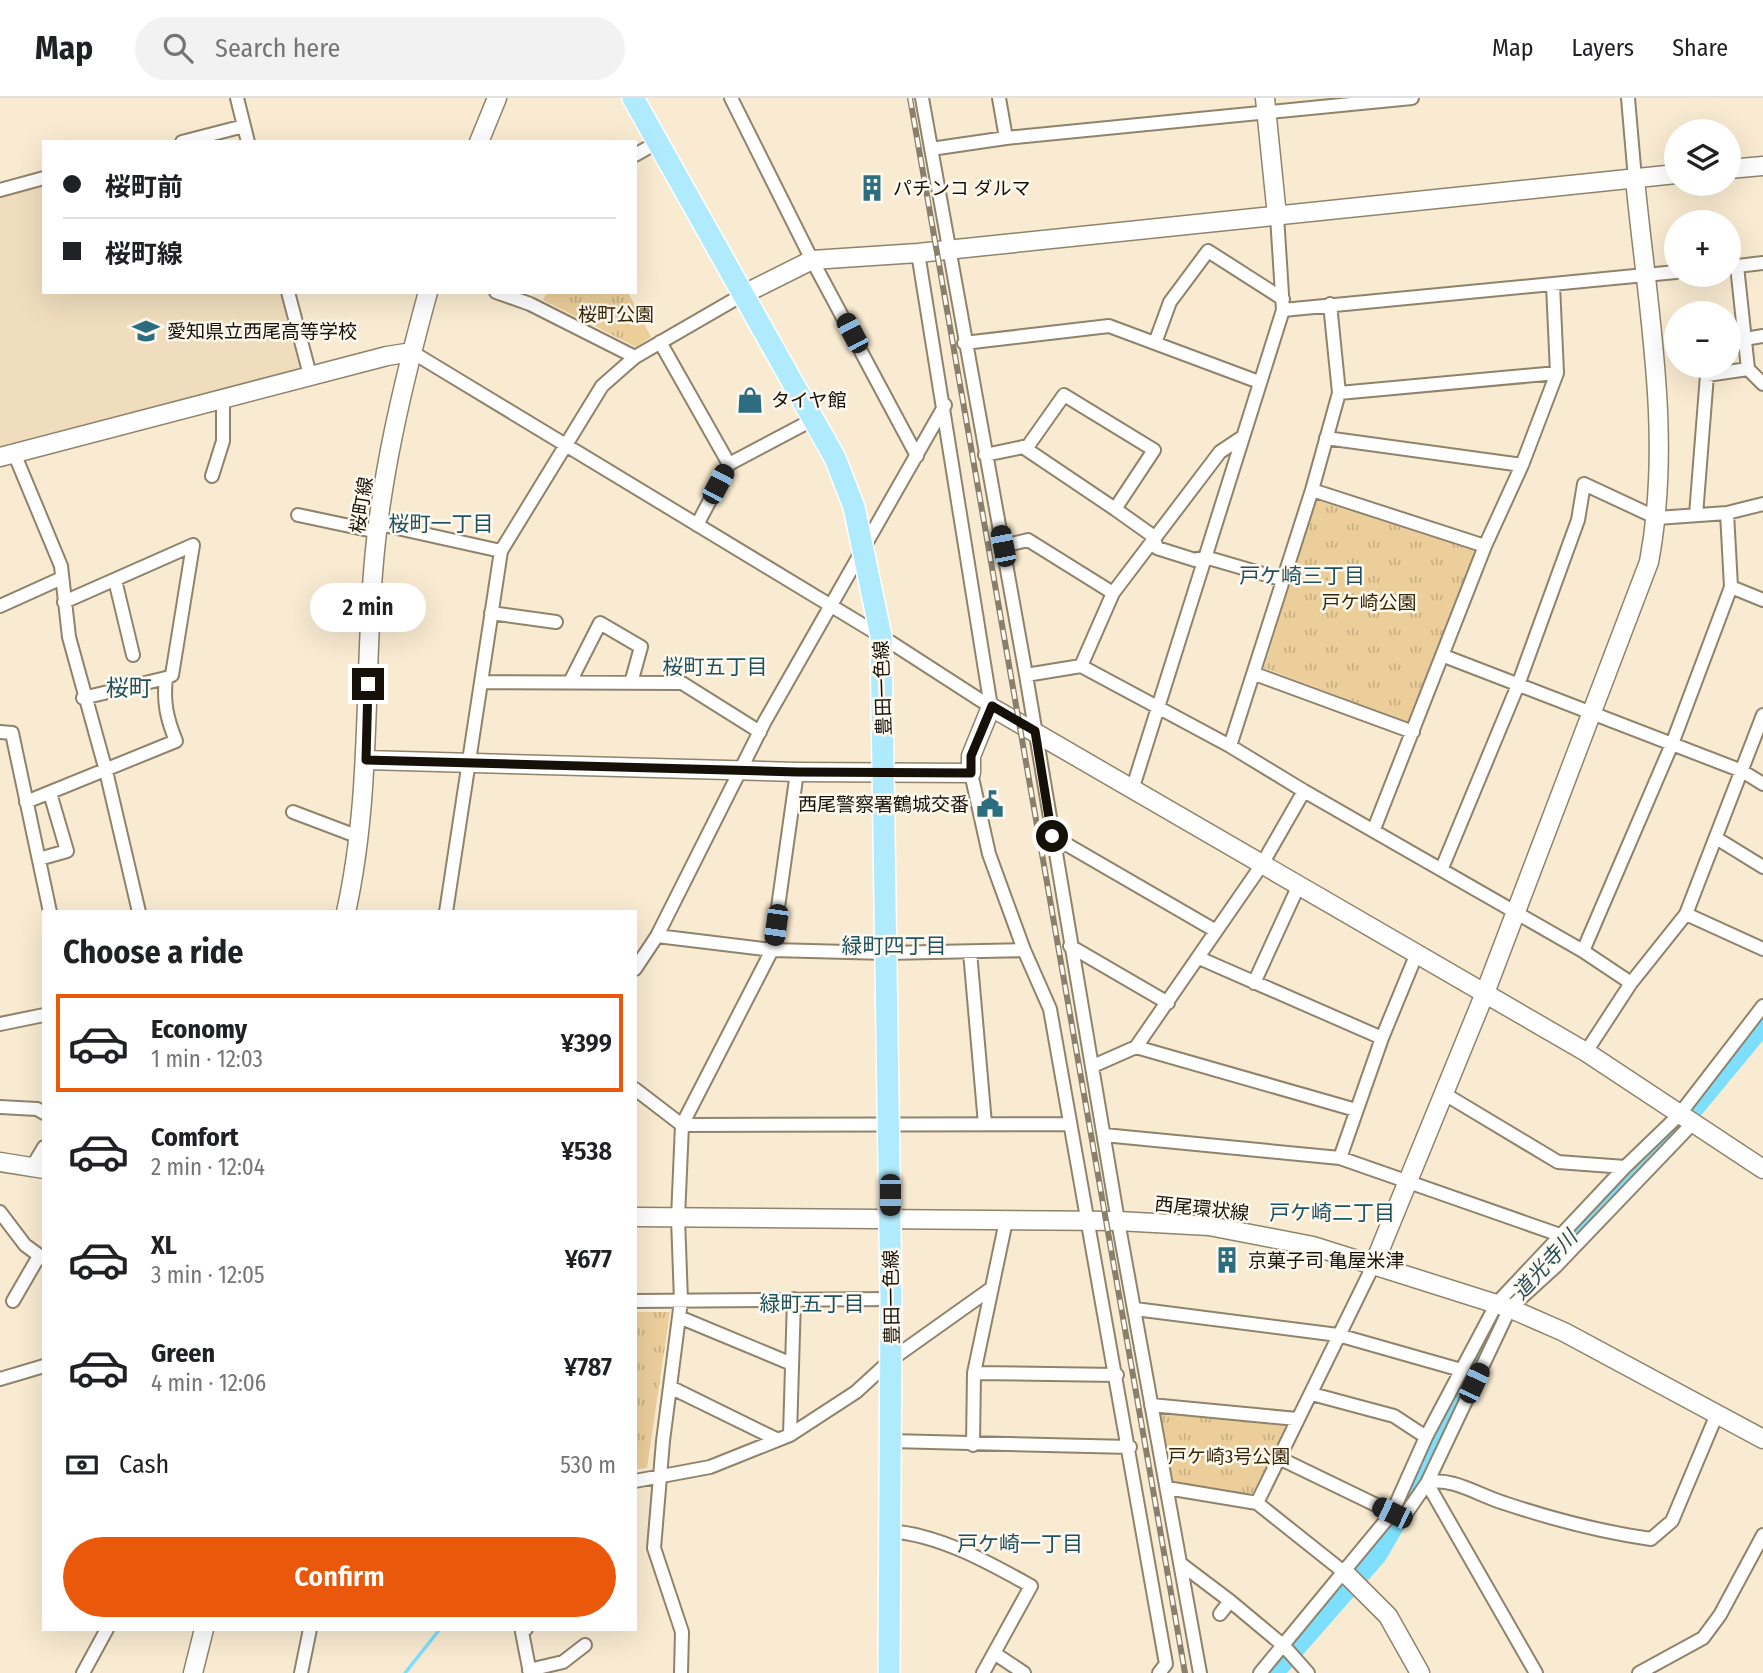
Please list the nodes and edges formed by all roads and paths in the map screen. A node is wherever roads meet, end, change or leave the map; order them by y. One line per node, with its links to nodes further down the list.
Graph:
1 (237, 98): 10 (street)
2 (497, 98): 14 (street)
3 (633, 98): 15 (main road, 豊田一色線)
4 (731, 98): 27 (street)
5 (922, 98): 16 (street)
6 (999, 98): 11 (street)
7 (1412, 98): 9 (street)
8 (1628, 98): 21 (street)
9 (1266, 105): 11 (street); 24 (street)
10 (244, 125): 12 (street); 13 (street)
11 (1006, 138): 16 (street)
12 (190, 140)
13 (248, 140)
14 (484, 140)
15 (658, 142): 17 (street); 37 (main road, 豊田一色線)
16 (931, 149): 25 (street)
17 (637, 154)
18 (1763, 166): 19 (street)
19 (1741, 168)
20 (1664, 175): 21 (street)
21 (1635, 178): 24 (street); 31 (street)
22 (42, 179): 23 (street)
23 (0, 190)
24 (1277, 216): 25 (street); 39 (street)
25 (948, 249): 26 (street); 44 (street)
26 (918, 253): 27 (street); 55 (street)
27 (812, 260): 37 (street); 63 (street)
28 (1763, 263): 29 (street)
29 (1741, 265)
30 (1664, 273): 31 (street)
31 (1644, 275): 32 (street); 73 (street)
32 (1553, 285): 40 (street); 49 (street)
33 (1736, 287): 42 (street)
34 (289, 294): 50 (street)
35 (427, 294): 46 (street, 桜町線)
36 (508, 294): 38 (street)
37 (744, 294): 43 (street); 56 (main road, 豊田一色線)
38 (533, 298): 47 (street)
39 (1283, 304): 40 (street); 45 (street); 51 (street)
40 (1330, 304): 53 (street)
41 (1763, 336): 42 (street)
42 (1745, 339): 48 (street)
43 (660, 342): 47 (street); 64 (street)
44 (964, 343): 45 (street); 62 (street)
45 (1155, 343): 51 (street)
46 (412, 352): 50 (street); 59 (street); 75 (street, 桜町線)
47 (635, 357): 59 (street)
48 (1748, 369): 52 (street); 72 (street)
49 (1557, 373): 53 (street); 65 (street)
50 (310, 375): 54 (street)
51 (1259, 382): 57 (street)
52 (1763, 384)
53 (1339, 393): 58 (street)
54 (222, 398): 61 (street); 66 (street)
55 (945, 405): 63 (street); 106 (street)
56 (816, 418): 64 (street); 77 (main road, 豊田一色線)
57 (1241, 438): 76 (street); 81 (street)
58 (1326, 438): 65 (street); 67 (street)
59 (566, 446): 74 (street); 80 (street)
60 (1023, 447): 62 (street); 69 (street); 69 (street)
61 (7, 455): 82 (street)
62 (985, 455): 78 (street)
63 (917, 456): 77 (street)
64 (729, 464): 74 (street)
65 (1522, 465): 79 (street)
66 (212, 476)
67 (1312, 491): 79 (street); 84 (street)
68 (1763, 504): 70 (street)
69 (1115, 509): 76 (street)
70 (1727, 513): 72 (street); 85 (street)
71 (298, 515): 75 (street)
72 (1696, 515): 73 (street)
73 (1657, 518): 103 (street); 107 (street)
74 (697, 525): 90 (street)
75 (379, 528): 80 (street); 115 (street, 桜町線)
76 (1153, 536): 81 (street); 86 (street)
77 (863, 544): 90 (street); 93 (main road, 豊田一色線)
78 (1003, 546): 86 (street); 98 (street)
79 (1485, 546): 95 (street)
80 (501, 551): 91 (street)
81 (1205, 557): 84 (street); 105 (street)
82 (62, 578): 88 (street); 89 (street)
83 (115, 580): 88 (street); 94 (street); 99 (street)
84 (1284, 580): 97 (street)
85 (1731, 587): 87 (street); 113 (street)
86 (1113, 593): 96 (street)
87 (1763, 600)
88 (64, 602): 104 (street)
89 (0, 606)
90 (831, 606): 93 (street); 111 (street)
91 (491, 613): 92 (street); 100 (street)
92 (556, 622)
93 (881, 636): 106 (street); 119 (main road, 豊田一色線)
94 (133, 655)
95 (1444, 656): 103 (street); 112 (street)
96 (1081, 666): 98 (street); 105 (street)
97 (1255, 674): 112 (street); 114 (street)
98 (1026, 675): 109 (street)
99 (166, 678): 104 (street); 118 (street)
100 (481, 682): 101 (street); 116 (street)
101 (570, 682): 102 (street); 102 (street)
102 (631, 683): 111 (street)
103 (1518, 685): 107 (street); 136 (street)
104 (83, 698): 118 (street)
105 (1157, 705): 114 (street); 124 (street)
106 (992, 706): 109 (street); 122 (street)
107 (1592, 713): 113 (street); 142 (street)
108 (1763, 715): 120 (street)
109 (1035, 731): 124 (street); 130 (street)
110 (0, 732): 127 (street)
111 (760, 732): 117 (street)
112 (1413, 732): 129 (street)
113 (1672, 744): 120 (street); 150 (street)
114 (1230, 746): 125 (street)
115 (366, 760): 116 (street); 131 (street)
116 (469, 761): 117 (street); 141 (street)
117 (741, 769): 121 (street); 145 (street)
118 (106, 771): 126 (street); 139 (street)
119 (884, 771): 121 (street); 122 (street); 152 (main road, 豊田一色線)
120 (1742, 771): 123 (street); 132 (street)
121 (797, 772): 148 (street)
122 (971, 773): 149 (street)
123 (1763, 784)
124 (1133, 787): 134 (street)
125 (1304, 792): 129 (street); 134 (street)
126 (50, 793): 127 (street); 133 (street)
127 (26, 802): 133 (street)
128 (293, 812): 131 (street)
129 (1374, 829): 136 (street)
130 (1052, 836): 144 (street); 146 (street)
131 (359, 837): 140 (street)
132 (1716, 838): 135 (street); 143 (street)
133 (40, 859): 138 (street)
134 (1261, 866): 137 (street); 144 (street)
135 (1763, 866)
136 (1442, 868): 142 (street)
137 (1298, 887): 153 (street); 156 (street)
138 (50, 910)
139 (139, 910)
140 (346, 910)
141 (446, 910)
142 (1515, 914): 150 (street); 158 (street)
143 (1686, 914): 147 (street); 157 (street)
144 (1216, 931): 154 (street)
145 (657, 936): 148 (street); 155 (street)
146 (1070, 946): 159 (street); 166 (street)
147 (1763, 949)
148 (772, 950): 152 (street); 176 (street)
149 (1024, 950): 151 (street); 175 (street)
150 (1583, 951): 157 (street)
151 (970, 952): 152 (street); 174 (street)
152 (886, 953): 173 (main road, 豊田一色線)
153 (1417, 953): 158 (street); 163 (street)
154 (1199, 958): 156 (street); 159 (street)
155 (637, 965)
156 (1254, 983): 163 (street)
157 (1631, 983): 165 (street)
158 (1485, 993): 165 (street); 168 (street)
159 (1168, 1003): 164 (street)
160 (1763, 1006): 172 (street)
161 (42, 1015): 162 (street)
162 (0, 1024)
163 (1382, 1038): 170 (street)
164 (1136, 1047): 166 (street); 170 (street)
165 (1586, 1052): 172 (street)
166 (1093, 1066): 177 (street)
167 (637, 1091): 176 (street)
168 (1443, 1093): 180 (street); 183 (street)
169 (0, 1107): 171 (street)
170 (1356, 1110): 178 (street)
171 (42, 1112)
172 (1686, 1119): 180 (street); 182 (street); 200 (street)
173 (889, 1123): 174 (street); 176 (street); 187 (main road, 豊田一色線)
174 (985, 1124): 175 (street)
175 (1069, 1124): 190 (street)
176 (682, 1125): 186 (street)
177 (1104, 1135): 178 (street); 189 (street)
178 (1340, 1158): 183 (street)
179 (0, 1162): 181 (street)
180 (1625, 1167): 191 (street)
181 (38, 1168)
182 (1763, 1169)
183 (1406, 1181): 191 (street); 193 (street)
184 (0, 1212): 192 (street)
185 (637, 1217): 186 (street, 西尾環状線)
186 (678, 1218): 187 (street, 西尾環状線); 198 (street)
187 (890, 1218): 188 (street, 西尾環状線); 196 (main road, 豊田一色線)
188 (1006, 1221): 190 (street, 西尾環状線); 194 (street)
189 (1118, 1221): 190 (street, 西尾環状線); 193 (street, 西尾環状線); 201 (street)
190 (1086, 1222): 209 (street)
191 (1560, 1235): 200 (street)
192 (41, 1258): 197 (street)
193 (1374, 1264): 200 (street, 西尾環状線); 203 (street)
194 (989, 1290): 204 (street); 208 (street)
195 (794, 1299): 196 (street); 198 (street); 205 (street)
196 (891, 1299): 204 (main road, 豊田一色線)
197 (13, 1300)
198 (681, 1300): 199 (street); 202 (street)
199 (637, 1301)
200 (1503, 1306): 207 (street); 214 (street, 西尾環状線); 226 (street)
201 (1135, 1309): 203 (street); 213 (street)
202 (679, 1317): 205 (street); 211 (street)
203 (1338, 1335): 207 (street); 212 (street)
204 (892, 1359): 216 (street); 220 (main road, 豊田一色線)
205 (793, 1364): 216 (street)
206 (42, 1367): 210 (street)
207 (1461, 1370): 217 (street)
208 (974, 1373): 209 (street); 221 (street)
209 (1117, 1375): 222 (street)
210 (0, 1379)
211 (670, 1387): 218 (street); 224 (street)
212 (1311, 1394): 215 (street); 217 (street)
213 (1151, 1405): 215 (street); 227 (street)
214 (1717, 1414): 219 (street, 西尾環状線); 226 (street)
215 (1297, 1419): 223 (street)
216 (790, 1435): 218 (street)
217 (1426, 1437): 229 (street)
218 (776, 1439): 224 (street)
219 (1763, 1439)
220 (891, 1441): 221 (street); 230 (main road, 豊田一色線)
221 (973, 1445): 222 (street)
222 (1130, 1447): 243 (street)
223 (1279, 1458): 228 (street); 229 (street)
224 (659, 1478): 225 (street); 249 (street)
225 (637, 1481)
226 (1427, 1483): 229 (street); 256 (street)
227 (1167, 1488): 228 (street); 232 (street)
228 (1257, 1503): 233 (street)
229 (1396, 1515): 233 (street)
230 (890, 1531): 242 (street); 250 (main road, 豊田一色線)
231 (1763, 1535): 257 (street)
232 (1181, 1564): 234 (street); 253 (street)
233 (1346, 1573): 241 (street); 255 (street)
234 (1230, 1601): 235 (street); 241 (street)
235 (1220, 1615)
236 (106, 1631): 246 (street)
237 (204, 1631): 247 (street)
238 (310, 1631): 248 (street)
239 (523, 1631): 244 (street)
240 (585, 1645): 244 (street)
241 (1284, 1646): 245 (street); 254 (street)
242 (994, 1653): 251 (street); 252 (street)
243 (1164, 1670)
244 (529, 1671)
245 (1307, 1671)
246 (83, 1673)
247 (193, 1673)
248 (302, 1673)
249 (681, 1673)
250 (889, 1673)
251 (983, 1673)
252 (1024, 1673)
253 (1200, 1673)
254 (1260, 1673)
255 (1420, 1673)
256 (1536, 1673)
257 (1639, 1673)

